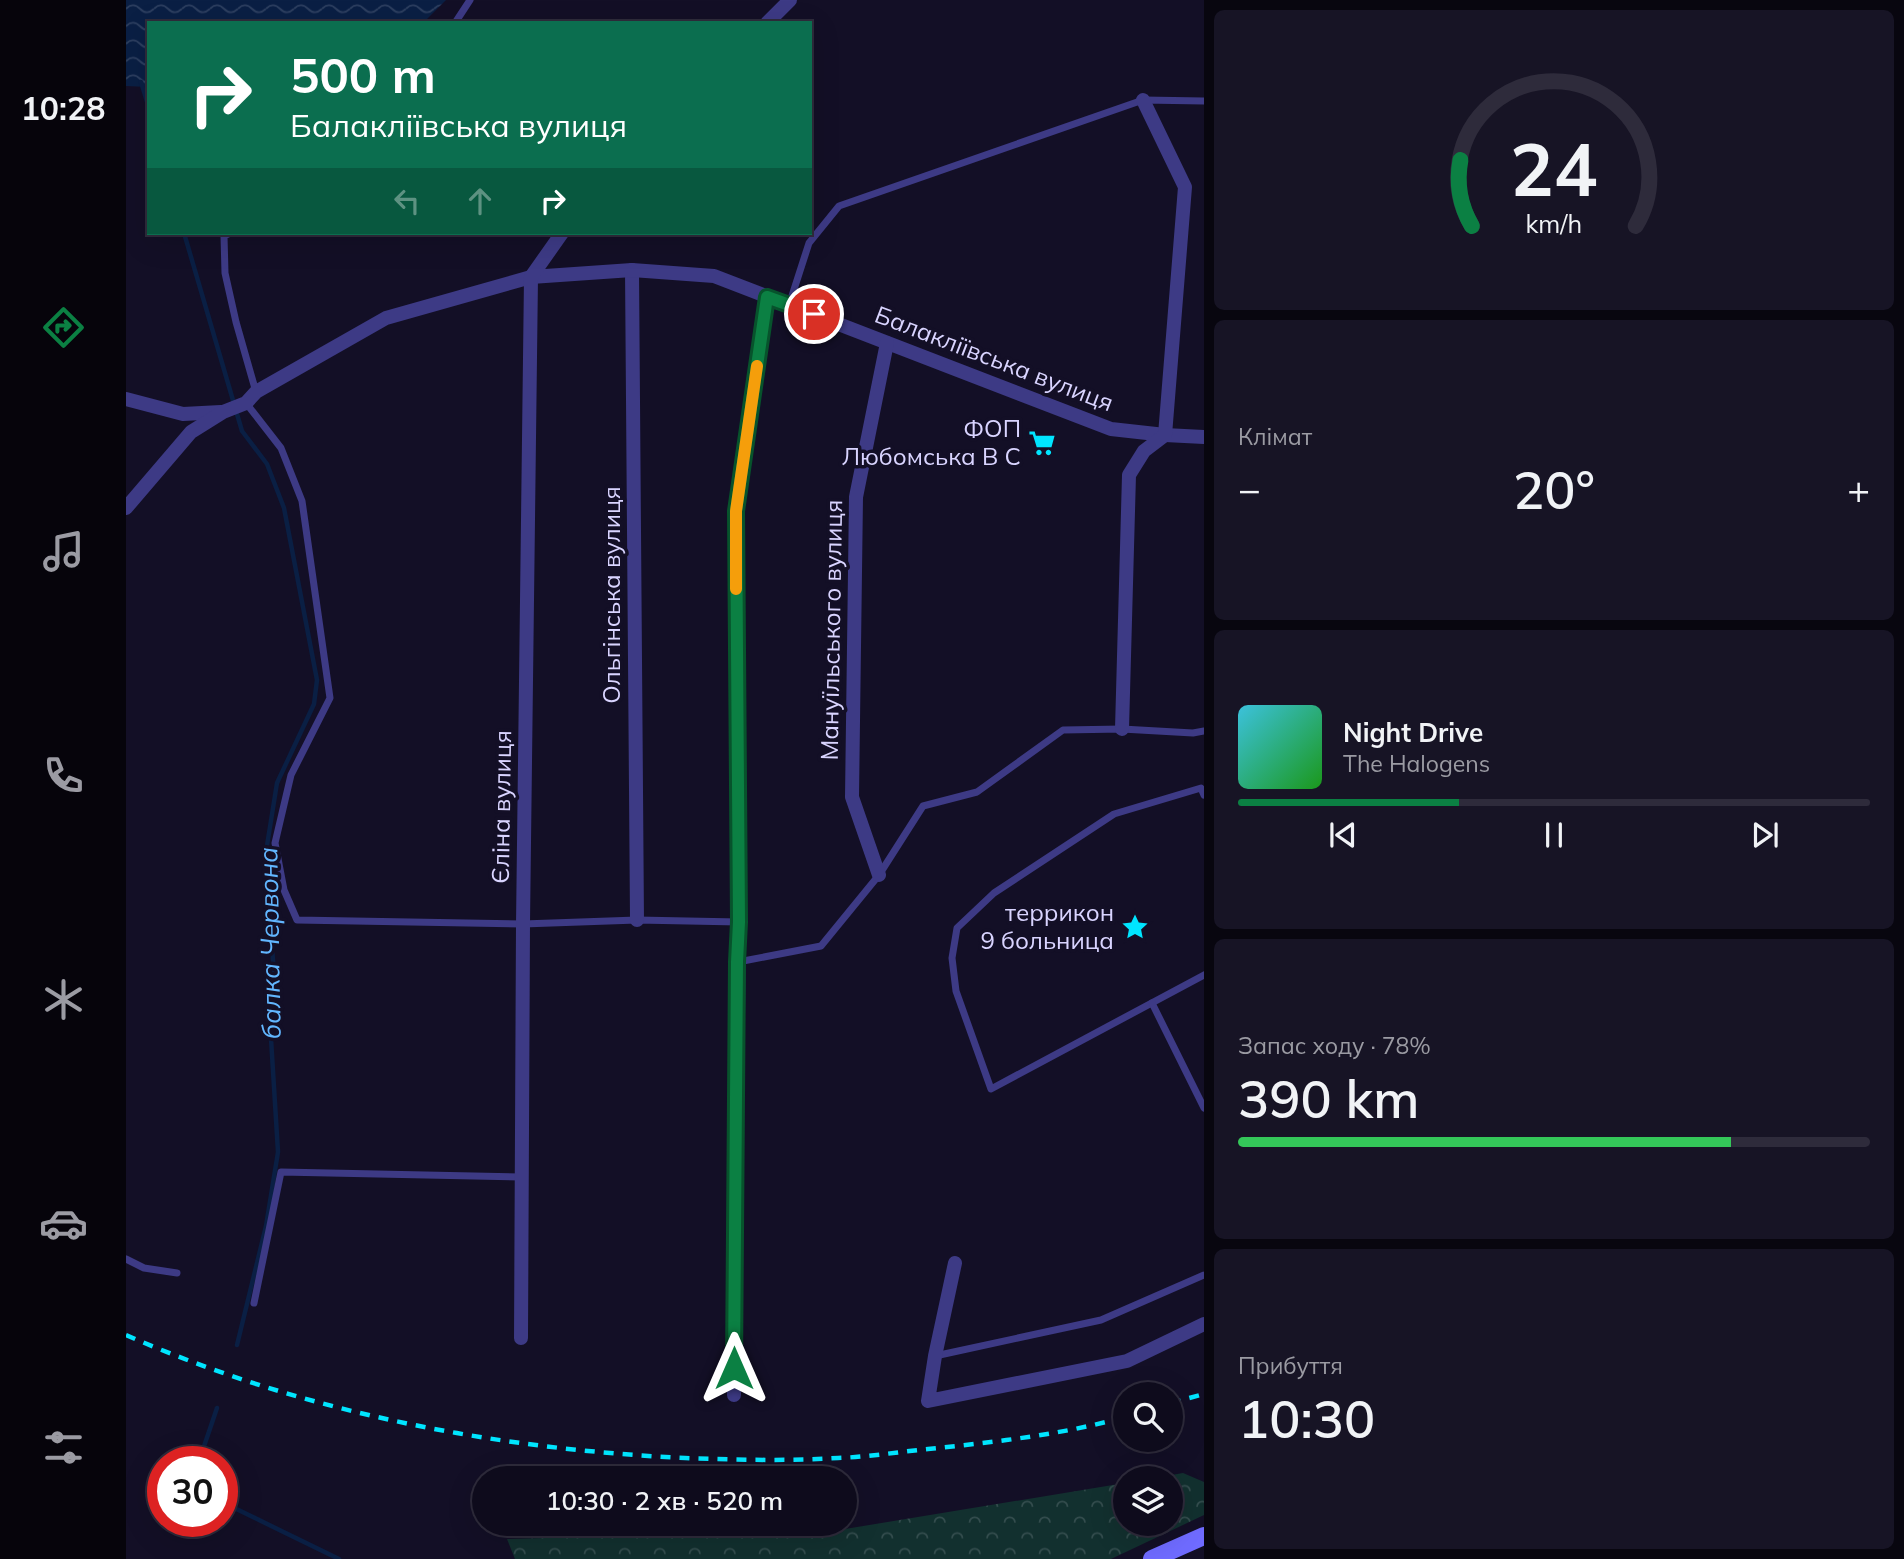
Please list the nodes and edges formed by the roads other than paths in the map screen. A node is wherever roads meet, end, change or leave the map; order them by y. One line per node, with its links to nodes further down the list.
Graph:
1 (470, 0): 3 (lane)
2 (790, 0): 4 (street)
3 (455, 21)
4 (769, 21)
5 (1143, 100): 6 (lane); 12 (lane); 17 (street)
6 (1204, 101)
7 (226, 235): 14 (lane)
8 (561, 235): 10 (street)
9 (632, 270): 10 (street, Балакліївська вулиця); 11 (street, Балакліївська вулиця); 24 (street, Ольгінська вулиця)
10 (531, 277): 14 (street, Балакліївська вулиця); 26 (street, Єліна вулиця)
11 (767, 297): 12 (street, Балакліївська вулиця); 25 (street)
12 (789, 305): 13 (street, Балакліївська вулиця)
13 (887, 343): 17 (street, Балакліївська вулиця); 23 (street, Мануїльського вулиця)
14 (251, 397): 16 (street, Балакліївська вулиця); 26 (lane)
15 (126, 399): 16 (street)
16 (223, 412): 19 (street)
17 (1164, 436): 18 (street, Балакліївська вулиця); 20 (street)
18 (1204, 438)
19 (126, 508)
20 (1122, 729): 21 (lane); 23 (lane)
21 (1204, 731)
22 (1204, 795): 29 (lane)
23 (879, 875): 27 (lane)
24 (637, 920): 25 (lane); 26 (lane)
25 (739, 922): 27 (street)
26 (523, 924): 31 (street, Єліна вулиця)
27 (737, 962): 40 (street)
28 (1204, 975): 29 (lane)
29 (1152, 1003): 30 (lane)
30 (1204, 1108)
31 (521, 1177): 36 (lane); 38 (street, Єліна вулиця)
32 (126, 1259): 34 (lane)
33 (955, 1263): 39 (street)
34 (177, 1273)
35 (1204, 1275): 39 (lane)
36 (254, 1303)
37 (1204, 1324): 39 (street)
38 (521, 1338)
39 (935, 1356)
40 (734, 1395)
41 (1204, 1535): 42 (main road)
42 (1152, 1559)

